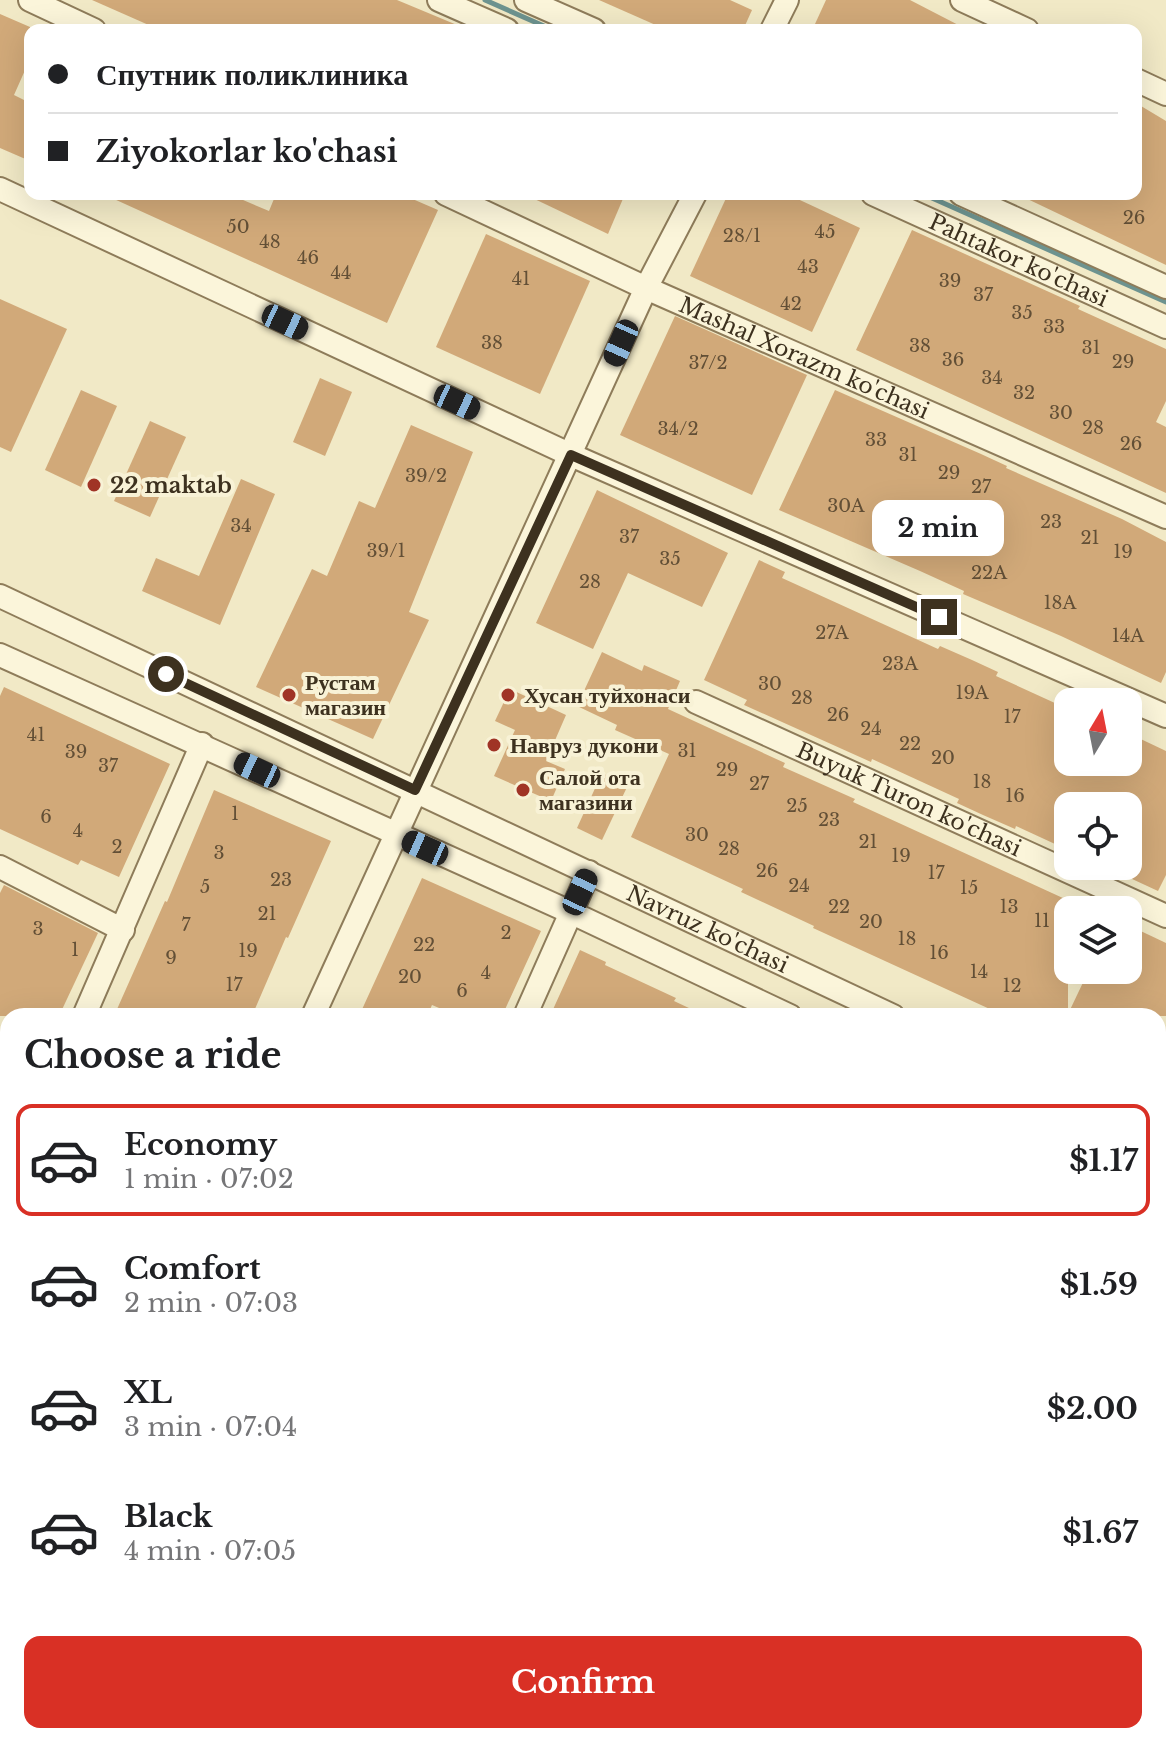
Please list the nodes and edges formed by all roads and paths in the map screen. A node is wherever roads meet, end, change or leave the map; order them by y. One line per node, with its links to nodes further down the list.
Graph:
1 (30, 0): 6 (street)
2 (439, 0): 7 (street)
3 (526, 0): 8 (street)
4 (787, 0): 9 (street)
5 (962, 0): 10 (street)
6 (81, 24)
7 (493, 24)
8 (580, 24)
9 (775, 24)
10 (1014, 24)
11 (1142, 83): 12 (street)
12 (1166, 94)
13 (0, 189): 21 (street)
14 (459, 200): 19 (street, Mashal Xorazm ko'chasi)
15 (692, 200): 19 (street)
16 (886, 200): 20 (street, Pahtakor ko'chasi)
17 (974, 200): 18 (street, Pahtakor ko'chasi)
18 (1166, 287)
19 (646, 288): 21 (street); 22 (street, Mashal Xorazm ko'chasi)
20 (1166, 327)
21 (571, 455): 26 (street); 28 (street)
22 (1166, 517)
23 (0, 596): 28 (street, Navruz ko'chasi)
24 (0, 655): 27 (street)
25 (696, 702): 33 (street, Buyuk Turon ko'chasi)
26 (1166, 716)
27 (202, 744): 29 (street); 34 (street)
28 (415, 790): 29 (street); 31 (street, Navruz ko'chasi)
29 (396, 835): 32 (street); 36 (street)
30 (0, 867): 34 (street)
31 (589, 872): 32 (street); 39 (street, Navruz ko'chasi)
32 (570, 912): 37 (street); 38 (street)
33 (1166, 916)
34 (123, 930): 35 (street)
35 (88, 1008)
36 (317, 1008)
37 (528, 1008)
38 (773, 1008)
39 (876, 1008)

